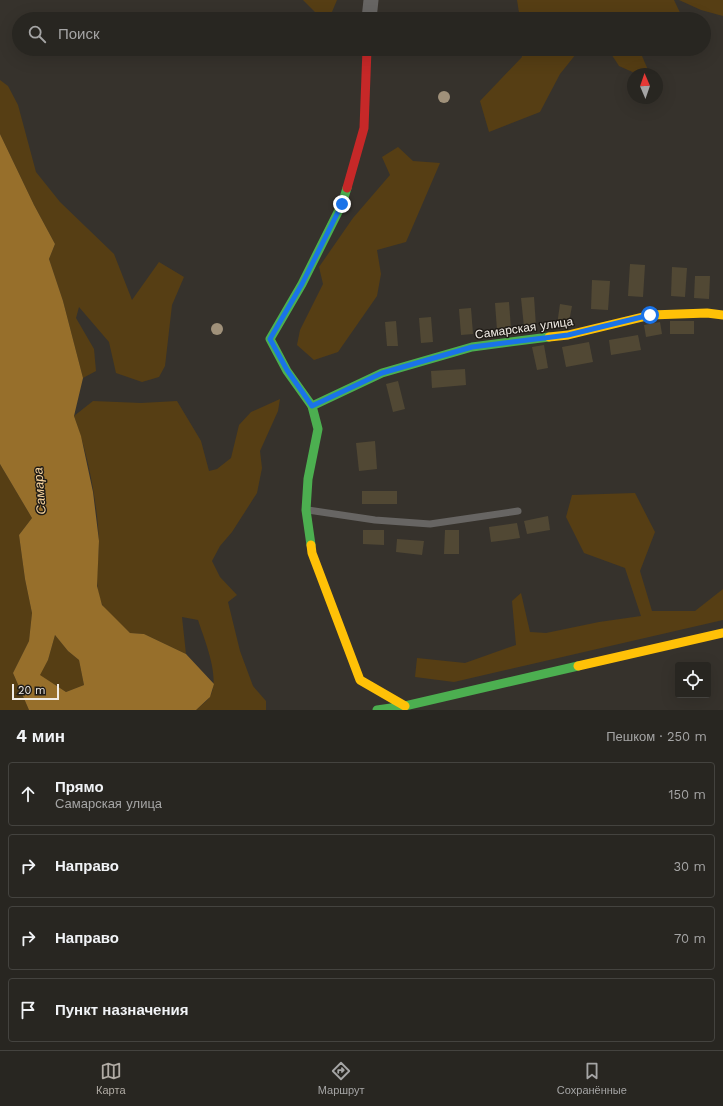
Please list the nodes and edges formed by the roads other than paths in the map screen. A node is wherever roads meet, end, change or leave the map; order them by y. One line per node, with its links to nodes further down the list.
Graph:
1 (371, 0): 2 (street)
2 (370, 12)
3 (367, 56): 5 (street)
4 (723, 315): 5 (street, Самарская улица)
5 (312, 406): 6 (street)
6 (306, 510): 7 (lane); 9 (street)
7 (518, 511)
8 (723, 633): 9 (street)
9 (405, 706): 10 (street)
10 (376, 710)

